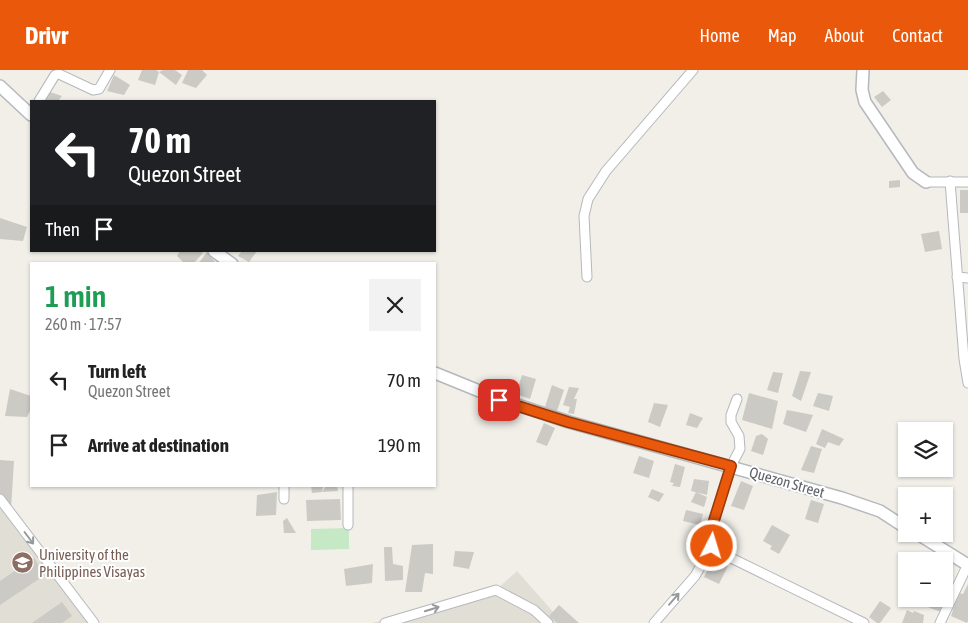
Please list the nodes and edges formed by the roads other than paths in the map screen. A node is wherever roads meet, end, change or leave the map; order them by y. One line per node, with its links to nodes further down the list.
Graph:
1 (110, 70): 5 (street)
2 (693, 70): 12 (street)
3 (863, 70): 8 (street)
4 (0, 86): 6 (street)
5 (40, 100)
6 (30, 113)
7 (950, 181): 8 (street); 9 (street); 13 (street)
8 (926, 182)
9 (968, 182)
10 (215, 252): 11 (street)
11 (229, 262)
12 (587, 277)
13 (958, 277): 14 (street); 15 (street)
14 (968, 278)
15 (966, 359): 17 (street)
16 (436, 373): 19 (street, Quezon Street)
17 (968, 383)
18 (737, 399): 19 (street)
19 (731, 466): 24 (street, Quezon Street); 27 (street)
20 (284, 487): 23 (street)
21 (348, 487): 25 (street)
22 (0, 499): 29 (street, one-way to 29)
23 (284, 499)
24 (898, 523)
25 (348, 526)
26 (931, 542): 28 (street)
27 (712, 546): 32 (street, one-way to 27); 33 (street)
28 (968, 564): 34 (street)
29 (94, 623)
30 (385, 623): 31 (street, one-way to 31)
31 (548, 623)
32 (654, 623)
33 (864, 623)
34 (940, 623)

